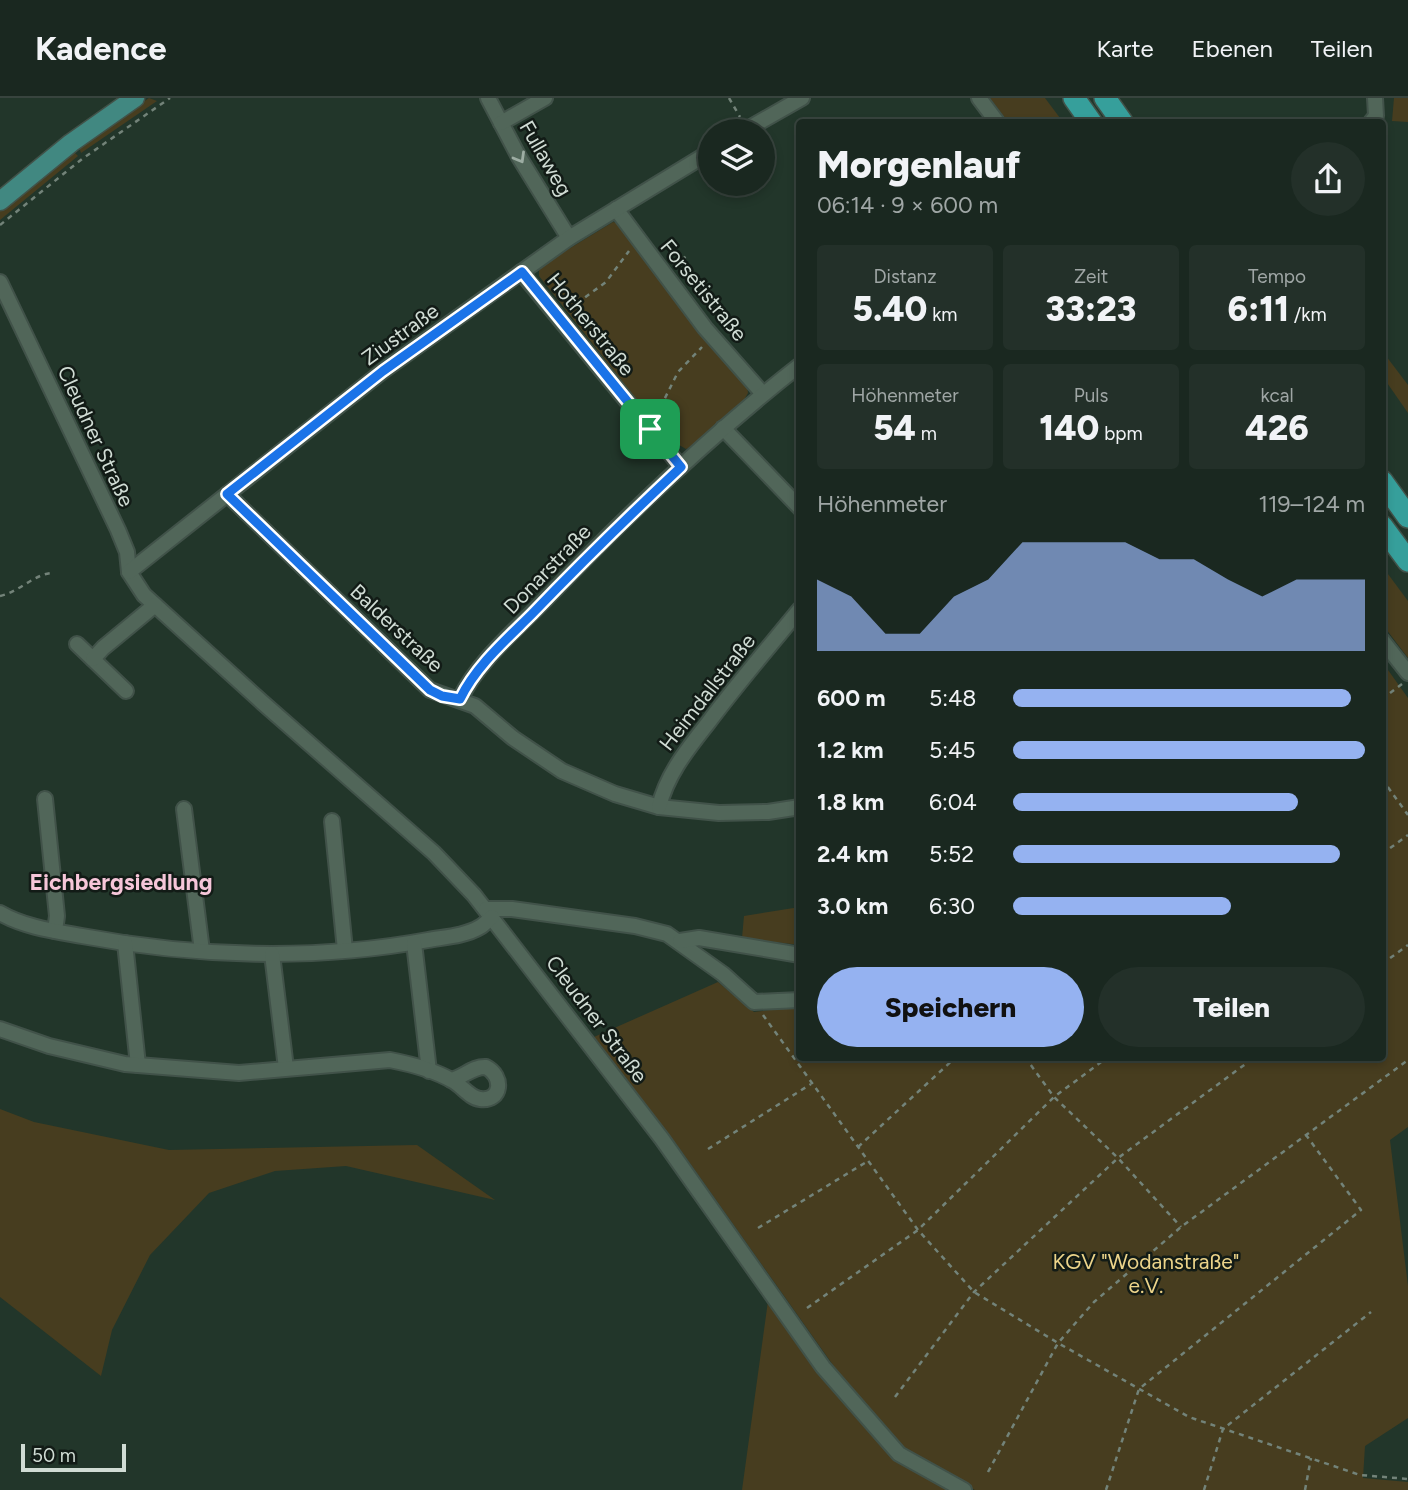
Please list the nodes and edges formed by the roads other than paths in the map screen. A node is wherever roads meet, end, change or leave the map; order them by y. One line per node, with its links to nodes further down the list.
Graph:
1 (135, 98): 16 (main road)
2 (488, 98): 14 (street, Fullaweg)
3 (545, 98): 14 (street)
4 (802, 98): 9 (street)
5 (979, 98): 10 (street)
6 (1074, 98): 11 (highway)
7 (1105, 98): 12 (highway)
8 (1376, 98): 13 (street)
9 (765, 119)
10 (995, 119)
11 (1089, 119)
12 (1120, 119)
13 (1374, 119)
14 (501, 123): 18 (street, Fullaweg, one-way to 18)
15 (698, 159): 17 (street, Ziustraße)
16 (0, 201)
17 (616, 209): 18 (street, Ziustraße); 22 (street, Forsetistraße)
18 (569, 239): 19 (street, Ziustraße)
19 (522, 272): 24 (street, Hotherstraße); 26 (street, Ziustraße)
20 (0, 282): 31 (street, Cleudner Straße)
21 (796, 368): 22 (street, Donarstraße)
22 (763, 394): 23 (street, Donarstraße)
23 (723, 428): 24 (street, Donarstraße); 27 (street)
24 (681, 467): 39 (street, Donarstraße)
25 (1386, 487): 28 (highway)
26 (227, 494): 31 (street, Ziustraße); 39 (street, Balderstraße)
27 (796, 504)
28 (1408, 517)
29 (1386, 531): 30 (highway)
30 (1408, 561)
31 (129, 572): 32 (street, Cleudner Straße)
32 (155, 606): 36 (street); 46 (street, Cleudner Straße)
33 (796, 613): 41 (street, Heimdallstraße)
34 (77, 644): 36 (street)
35 (1386, 646): 37 (street)
36 (93, 659): 38 (street)
37 (1408, 676)
38 (126, 691)
39 (460, 699): 41 (street, Balderstraße)
40 (45, 799): 47 (street)
41 (659, 807): 42 (street, Balderstraße)
42 (796, 808)
43 (184, 809): 52 (street)
44 (332, 821): 51 (street)
45 (0, 913): 47 (street)
46 (489, 913): 48 (street); 50 (street); 61 (street, Cleudner Straße)
47 (55, 931): 49 (street)
48 (680, 941): 54 (street); 55 (street)
49 (125, 943): 52 (street); 57 (street)
50 (414, 943): 51 (street); 59 (street)
51 (345, 950): 53 (street)
52 (202, 951): 53 (street)
53 (272, 954): 58 (street)
54 (796, 954)
55 (796, 1000)
56 (0, 1029): 57 (street)
57 (138, 1065): 58 (street)
58 (286, 1068): 59 (street)
59 (429, 1071): 60 (street)
60 (451, 1080)
61 (964, 1490)

